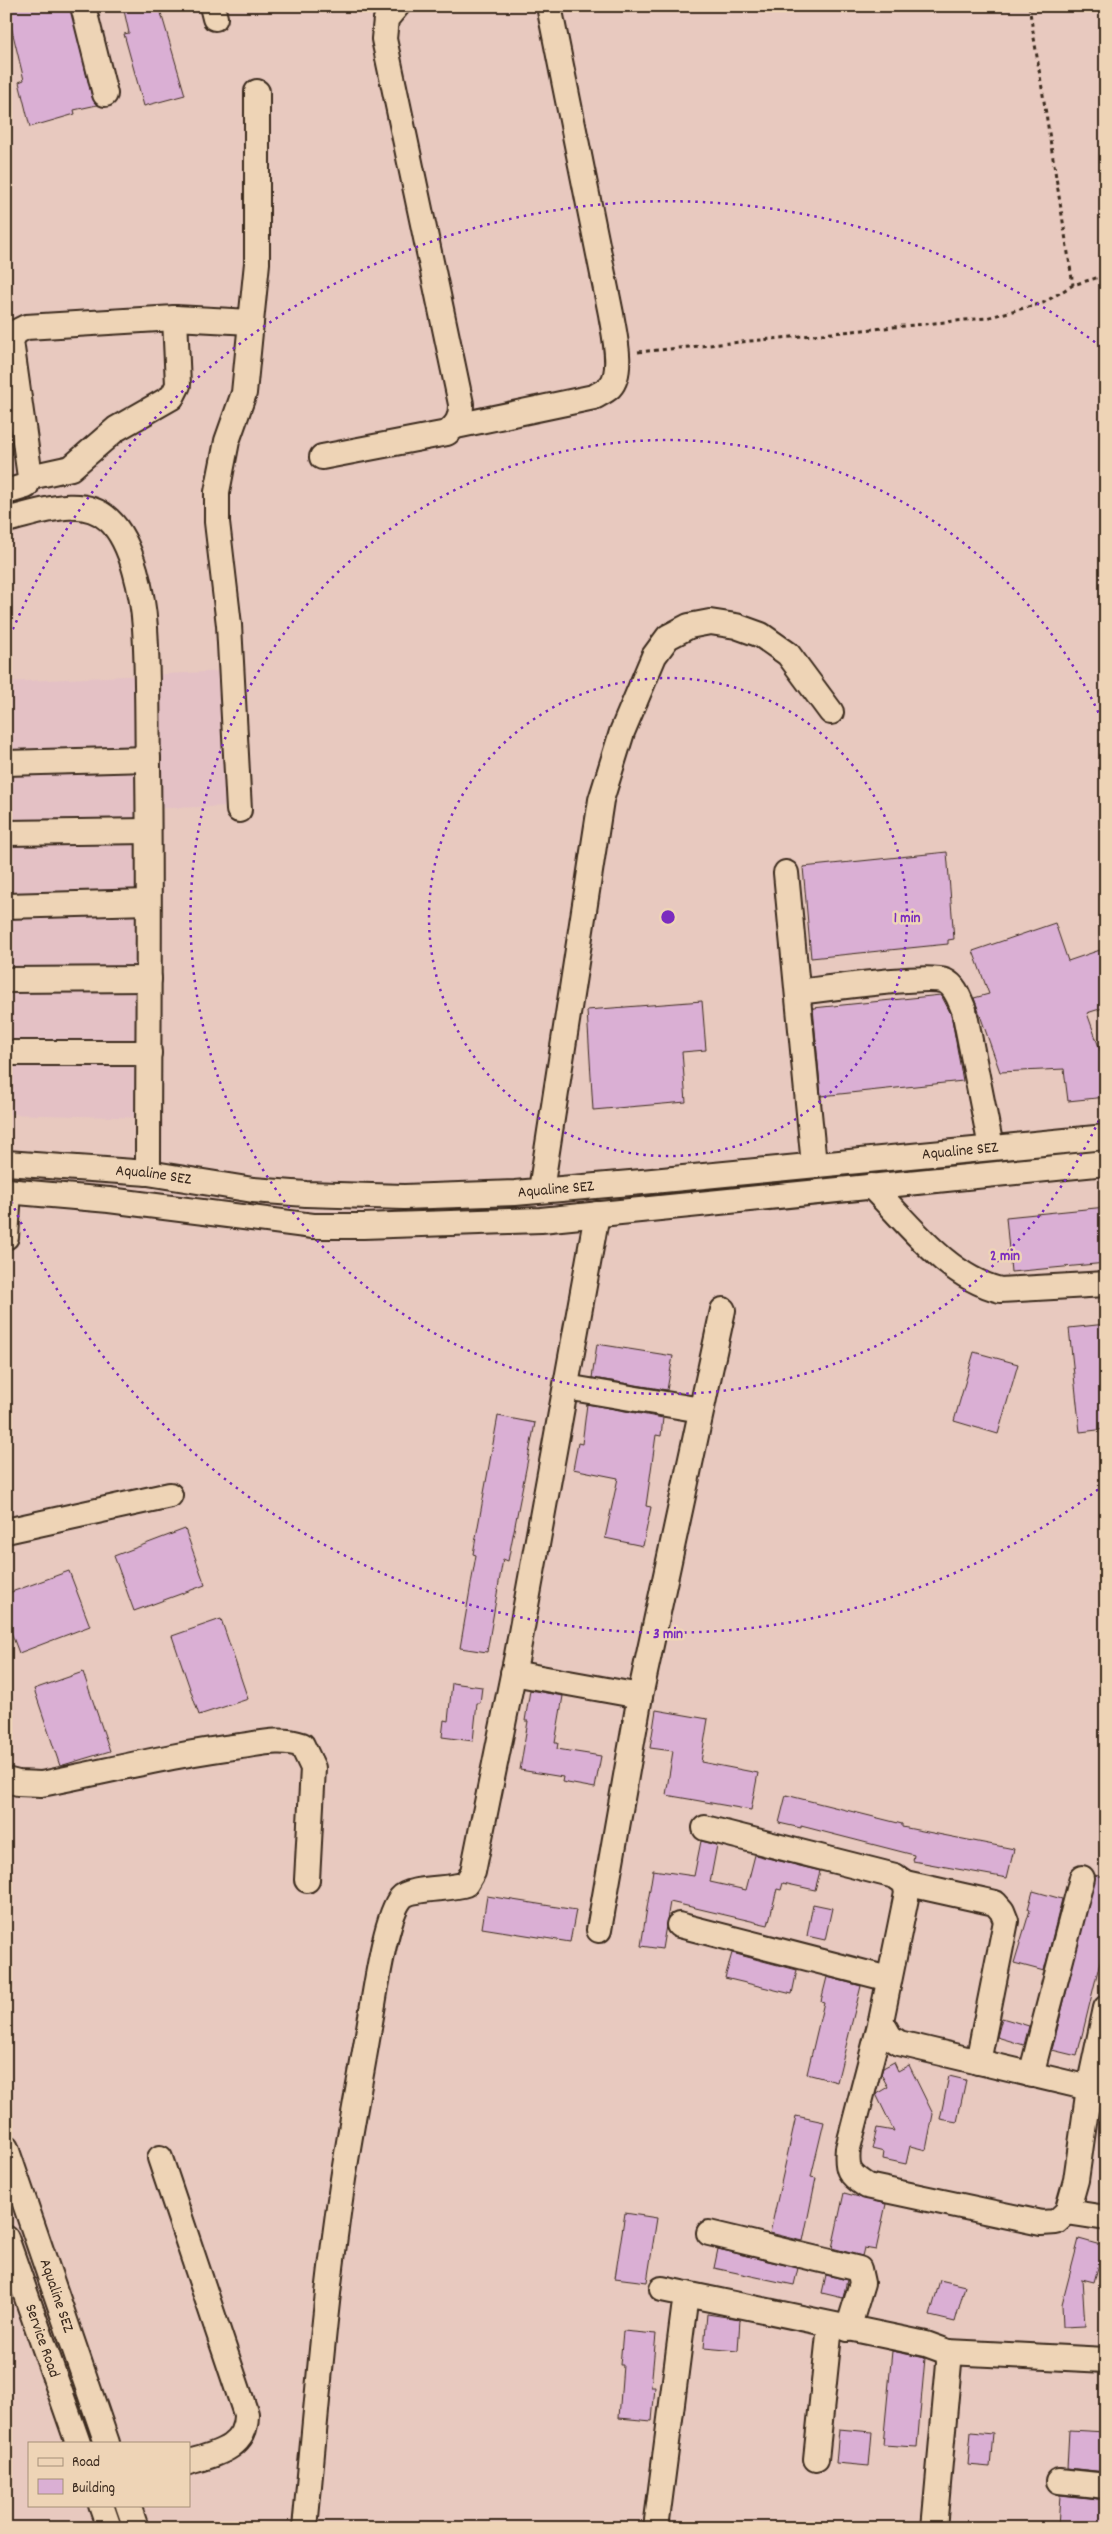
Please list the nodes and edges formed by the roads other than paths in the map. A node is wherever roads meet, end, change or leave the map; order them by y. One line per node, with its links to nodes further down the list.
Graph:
1 (83, 6): 5 (street)
2 (397, 6): 8 (street)
3 (549, 6): 8 (street)
4 (256, 92): 7 (street)
5 (105, 94)
6 (175, 318): 7 (street); 10 (street); 10 (street)
7 (252, 322): 16 (street)
8 (456, 426): 9 (street)
9 (322, 457)
10 (30, 477): 11 (street)
11 (6, 492)
12 (6, 520): 14 (street)
13 (831, 712): 34 (street)
14 (148, 758): 15 (street); 17 (street)
15 (6, 763)
16 (239, 810)
17 (148, 831): 18 (street); 20 (street)
18 (6, 833)
19 (786, 873): 24 (street)
20 (148, 902): 21 (street); 22 (street)
21 (6, 906)
22 (149, 979): 23 (street); 26 (street)
23 (6, 980)
24 (798, 992): 28 (street); 31 (street)
25 (6, 1053): 26 (street)
26 (148, 1053): 32 (street)
27 (1106, 1137): 28 (street, Aqualine SEZ)
28 (992, 1146): 31 (street, Aqualine SEZ)
29 (6, 1163): 32 (street, Aqualine SEZ)
30 (1106, 1163): 33 (street)
31 (814, 1165): 34 (street, Aqualine SEZ)
32 (148, 1173): 34 (street, Aqualine SEZ)
33 (872, 1186): 36 (street); 38 (street)
34 (541, 1190)
35 (8, 1191): 36 (street); 37 (street)
36 (597, 1214): 40 (street)
37 (6, 1236)
38 (1106, 1284)
39 (724, 1310): 41 (street)
40 (566, 1387): 41 (street); 44 (street)
41 (701, 1410): 45 (street)
42 (170, 1495): 43 (street)
43 (6, 1531)
44 (514, 1673): 45 (street); 80 (street)
45 (640, 1696): 52 (street)
46 (6, 1780): 49 (street)
47 (705, 1828): 50 (street)
48 (1082, 1878): 57 (street)
49 (307, 1880)
50 (905, 1883): 53 (street); 56 (street)
51 (679, 1925): 53 (street)
52 (599, 1930)
53 (889, 1979): 55 (street)
54 (1106, 2008): 58 (street)
55 (881, 2021): 56 (street); 61 (street)
56 (978, 2062): 57 (street)
57 (1031, 2075): 58 (street)
58 (1097, 2090): 61 (street)
59 (6, 2148): 71 (street, Aqualine SEZ)
60 (160, 2158): 73 (street)
61 (1067, 2212): 62 (street)
62 (1106, 2218)
63 (709, 2233): 67 (street)
64 (6, 2238): 70 (street, Service Road)
65 (662, 2289): 66 (street)
66 (686, 2294): 67 (street); 81 (street)
67 (839, 2327): 68 (street); 72 (street)
68 (948, 2352): 69 (street); 82 (street)
69 (1106, 2360)
70 (78, 2442)
71 (107, 2442)
72 (816, 2459)
73 (190, 2462)
74 (1059, 2480): 75 (street)
75 (1106, 2486)
76 (101, 2506): 78 (street)
77 (128, 2506): 79 (street)
78 (109, 2528)
79 (136, 2528)
80 (305, 2528)
81 (656, 2528)
82 (934, 2528)

